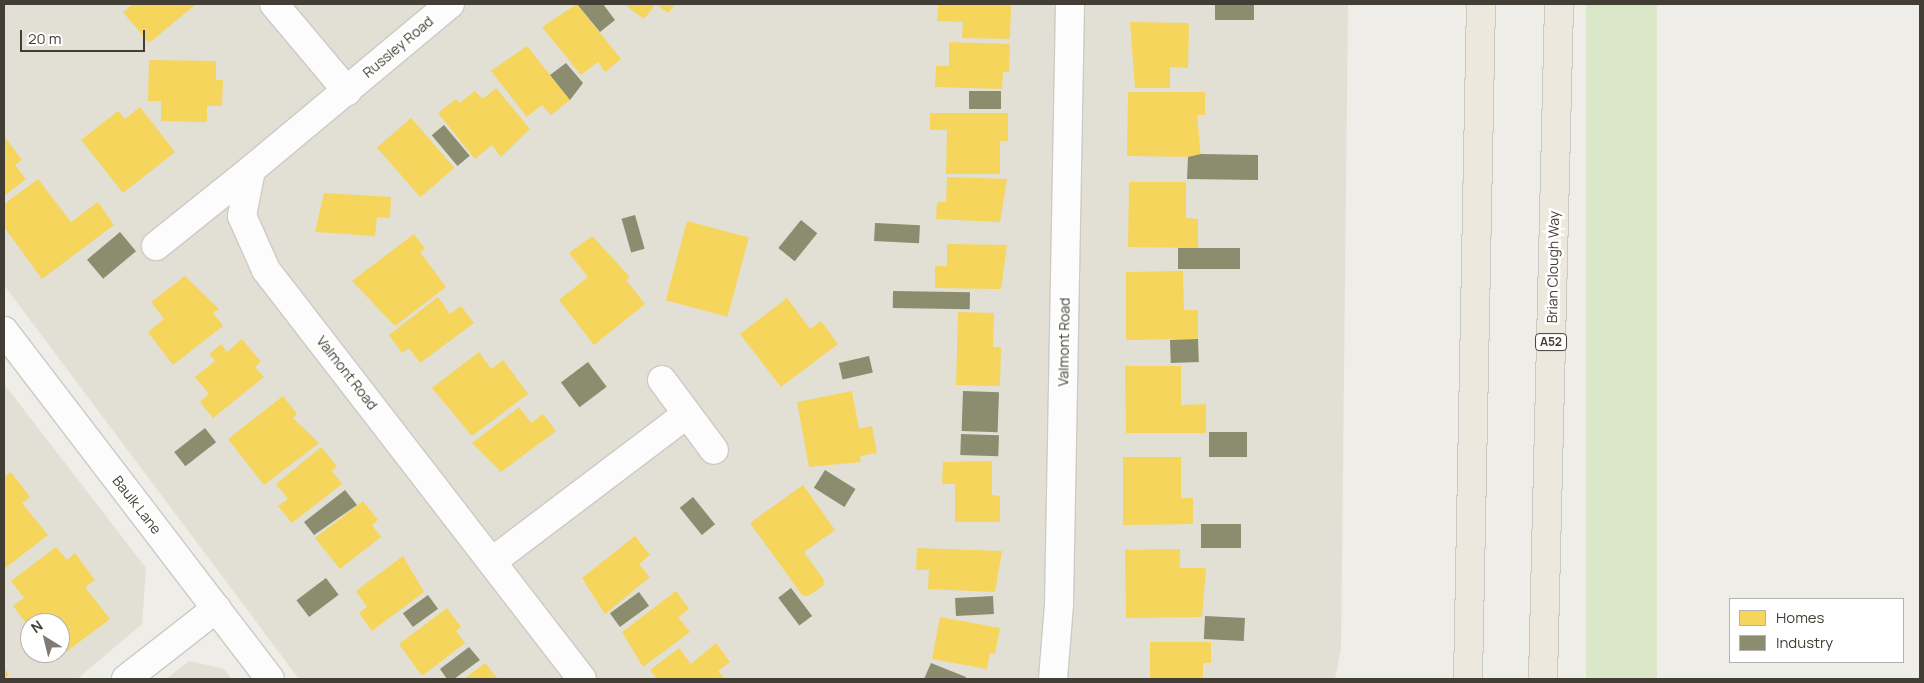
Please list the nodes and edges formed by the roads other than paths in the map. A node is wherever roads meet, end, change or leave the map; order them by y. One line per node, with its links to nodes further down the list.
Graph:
1 (274, 4): 6 (street)
2 (450, 4): 6 (street, Russley Road)
3 (1070, 4): 18 (street, Valmont Road)
4 (1481, 4): 19 (highway)
5 (1559, 4): 20 (highway, Brian Clough Way / A52)
6 (347, 91): 7 (street)
7 (251, 170): 8 (street); 13 (street, Valmont Road)
8 (156, 246)
9 (4, 331): 14 (street, Baulk Lane)
10 (662, 380): 11 (street)
11 (687, 414): 12 (street); 13 (street)
12 (714, 450)
13 (494, 560): 17 (street, Valmont Road)
14 (217, 608): 15 (street); 16 (street, Baulk Lane)
15 (126, 679)
16 (270, 679)
17 (582, 679)
18 (1053, 679)
19 (1468, 679)
20 (1543, 679)

